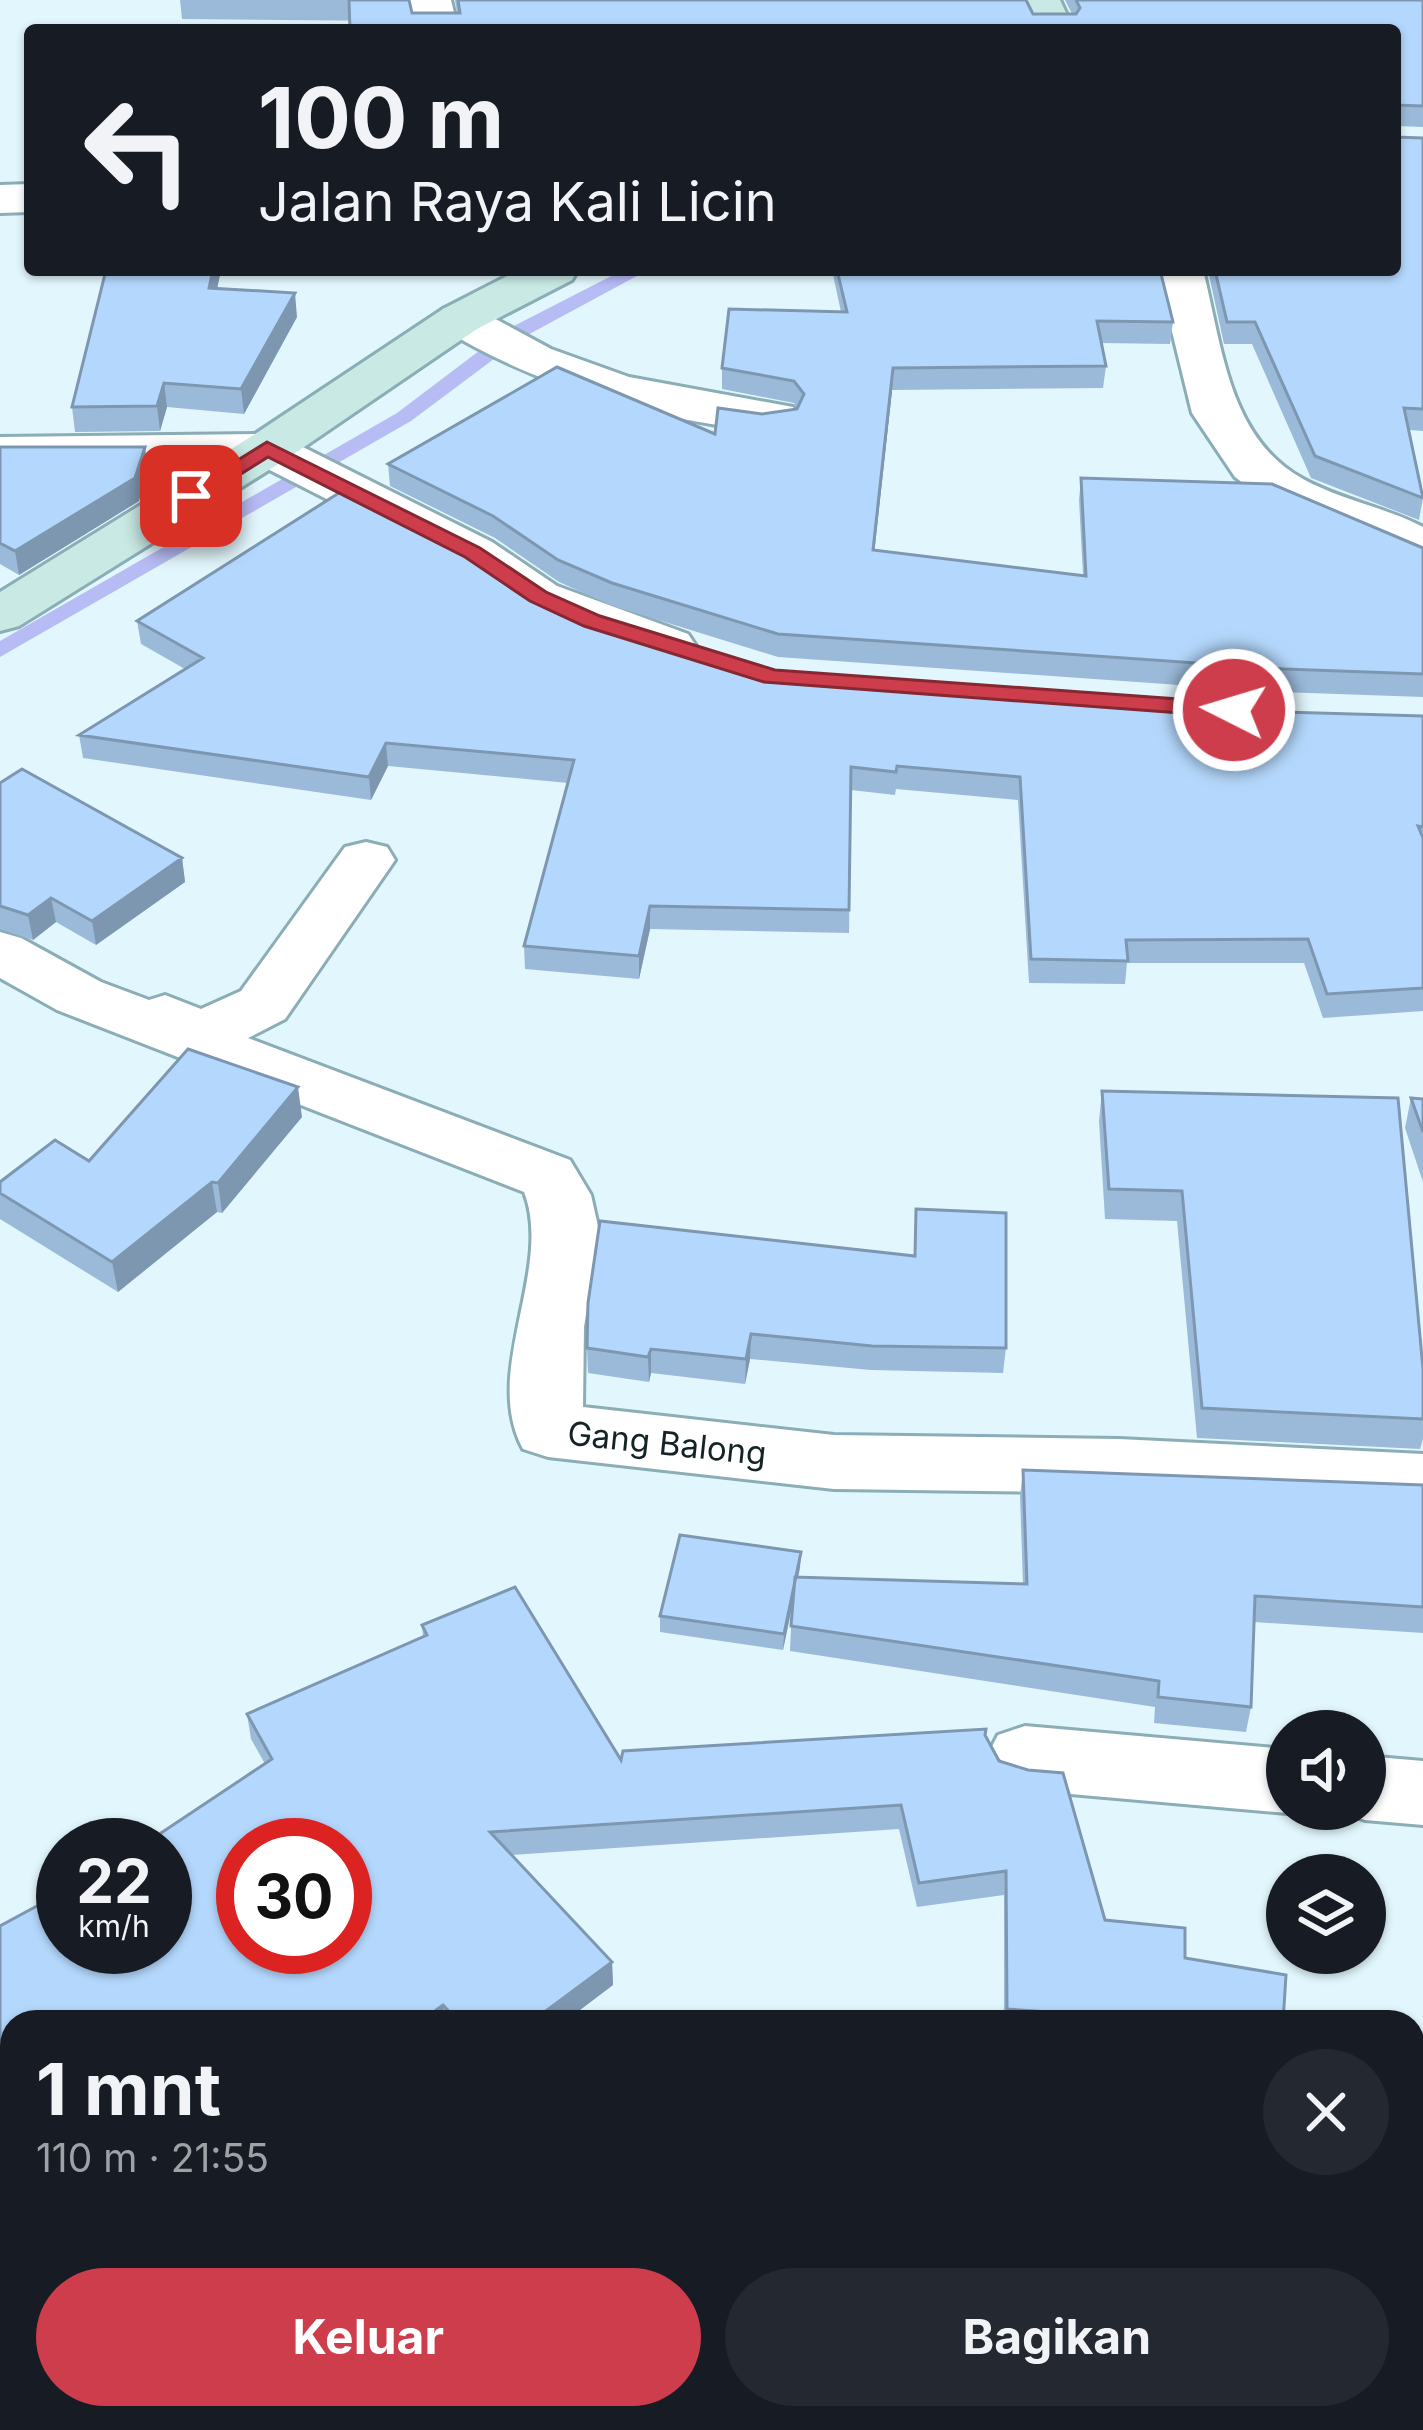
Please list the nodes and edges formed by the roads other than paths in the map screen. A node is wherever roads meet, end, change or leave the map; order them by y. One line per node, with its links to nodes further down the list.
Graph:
1 (528, 276): 3 (street)
2 (1181, 276): 7 (street)
3 (484, 334): 4 (street); 6 (street)
4 (775, 418)
5 (0, 452): 6 (street)
6 (295, 464): 8 (street); 9 (street)
7 (1423, 551)
8 (0, 615)
9 (717, 660)
10 (365, 860): 11 (street)
11 (0, 928)
12 (0, 952): 13 (street, Gang Balong)
13 (1423, 1481)
14 (1025, 1759): 15 (street)
15 (1266, 1779)
16 (1386, 1790): 17 (street)
17 (1423, 1793)

